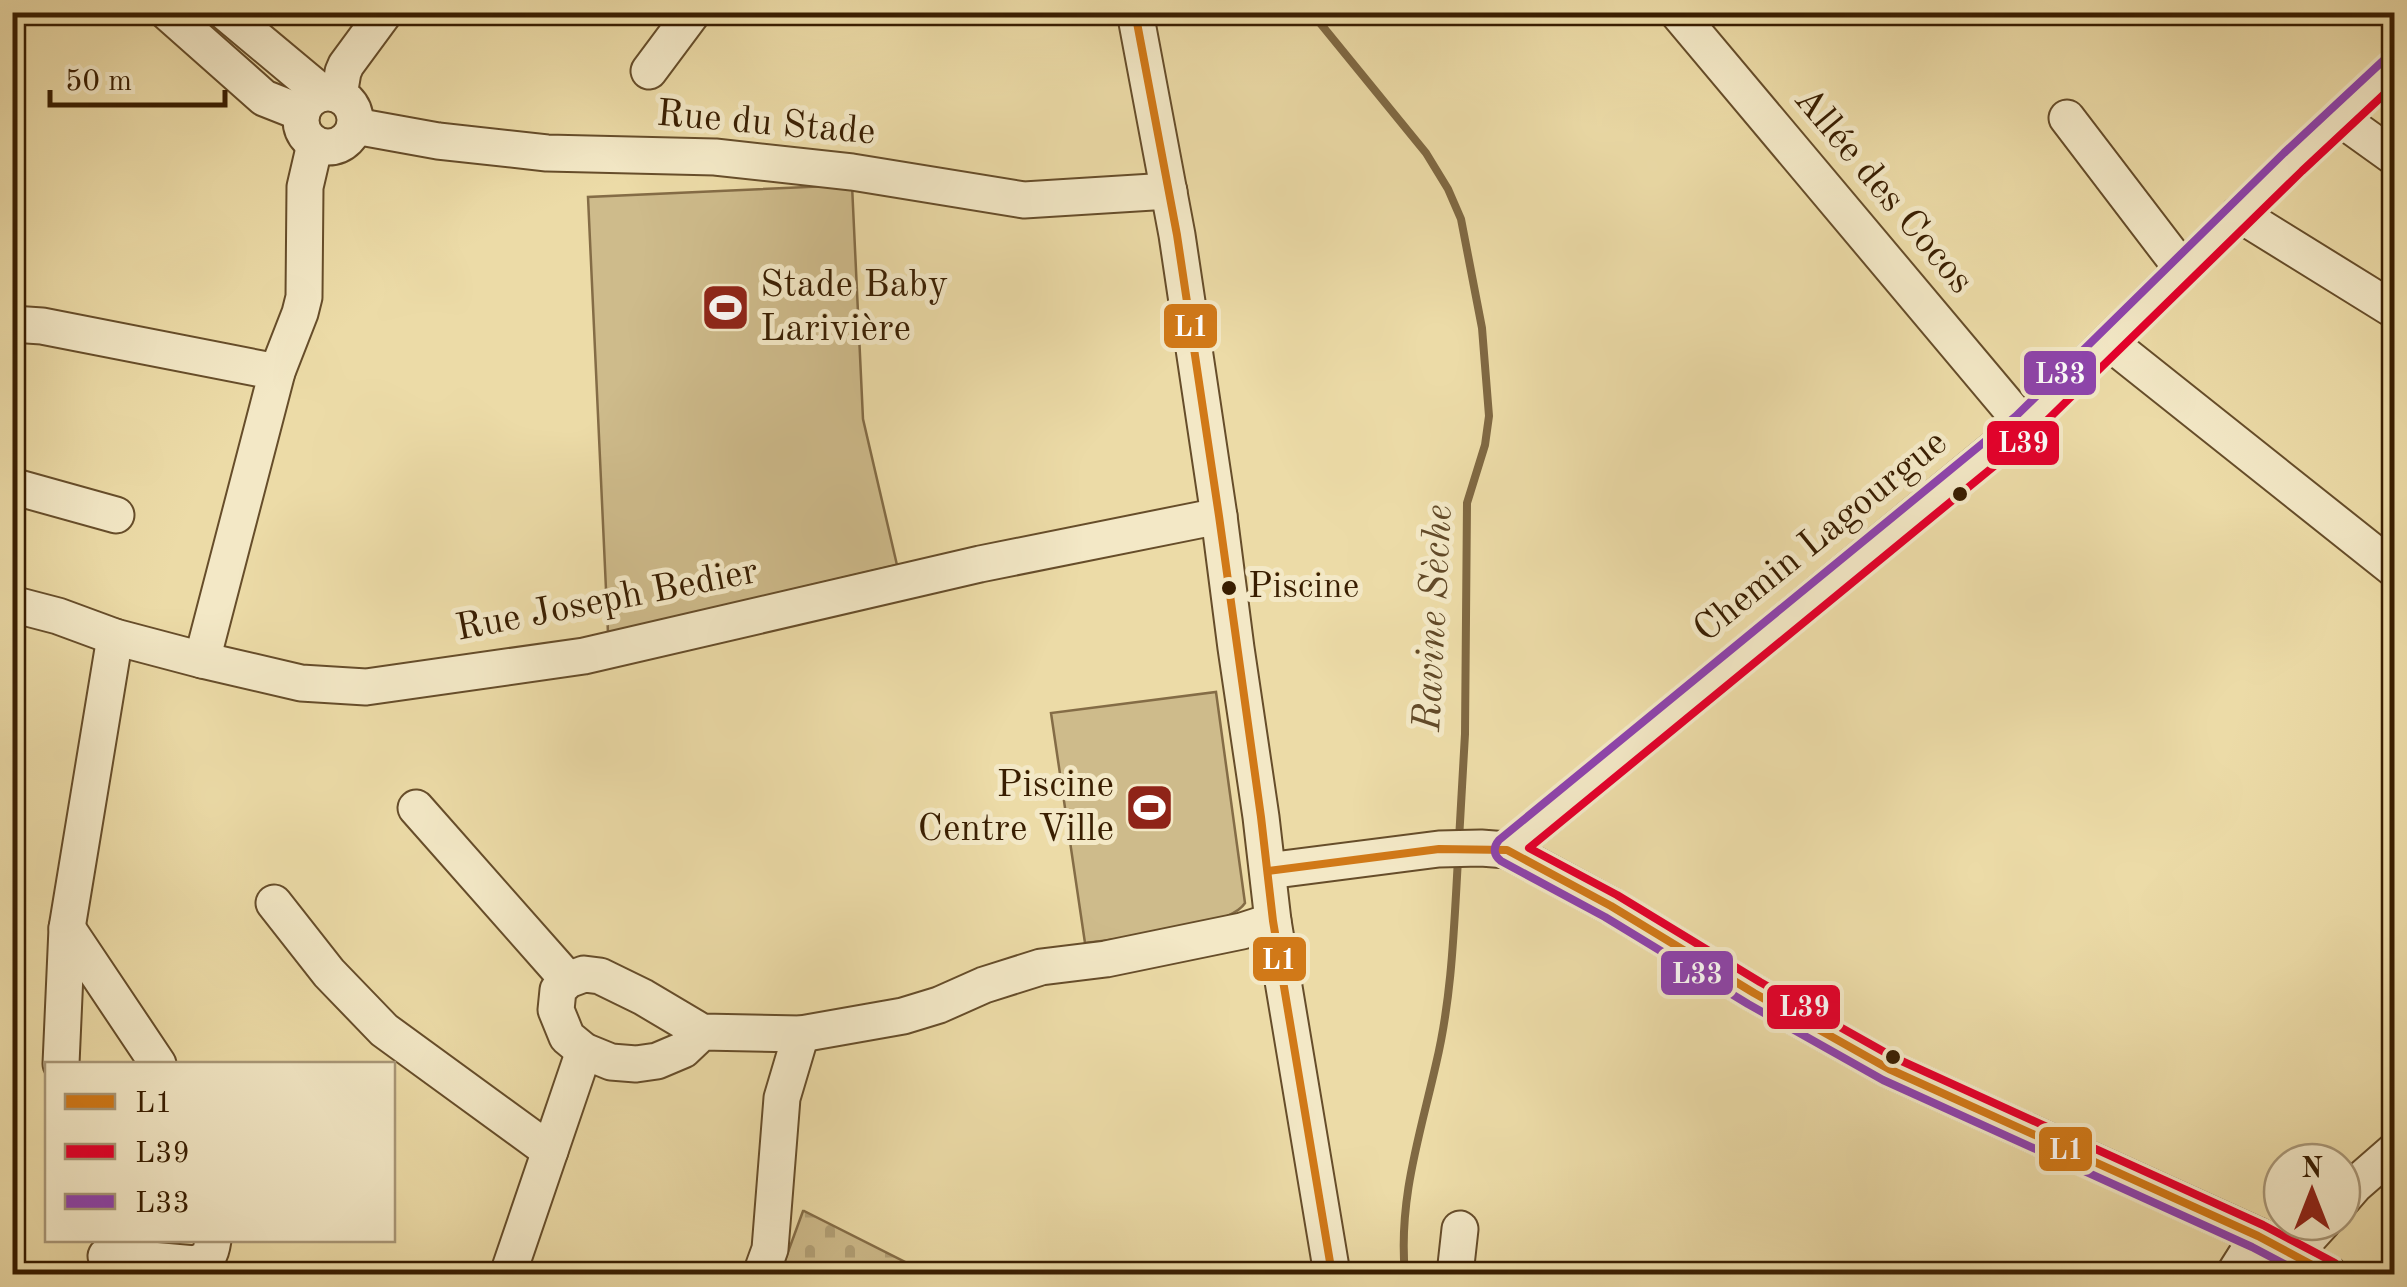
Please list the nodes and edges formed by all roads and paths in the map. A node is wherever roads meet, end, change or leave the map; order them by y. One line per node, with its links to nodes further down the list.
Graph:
1 (167, 12): 9 (street, Rue du Stade)
2 (225, 12): 9 (street, Rue du Stade)
3 (385, 12): 9 (street)
4 (693, 12): 8 (street, Rue du Stade)
5 (1135, 12): 13 (street)
6 (1678, 12): 20 (street, Allée des Cocos)
7 (2394, 68): 11 (street, Chemin Lagourgue)
8 (649, 71)
9 (327, 114): 13 (street, Rue du Stade); 19 (street)
10 (2067, 118): 15 (street)
11 (2341, 118): 12 (street); 14 (street, Chemin Lagourgue)
12 (2394, 157)
13 (1170, 192): 23 (street)
14 (2240, 214): 15 (street, Chemin Lagourgue); 16 (street)
15 (2183, 270): 18 (street, Chemin Lagourgue)
16 (2394, 310)
17 (12, 324): 19 (street)
18 (2110, 343): 20 (street, Chemin Lagourgue); 24 (street)
19 (277, 372): 27 (street)
20 (2024, 425): 29 (street, Chemin Lagourgue)
21 (12, 486): 22 (street)
22 (116, 515)
23 (1219, 516): 27 (street, Rue Joseph Bedier); 30 (street)
24 (2394, 570)
25 (12, 604): 26 (street, Rue Joseph Bedier)
26 (116, 637): 27 (street, Rue Joseph Bedier); 33 (street)
27 (202, 660)
28 (416, 808): 34 (street)
29 (1494, 849): 30 (street); 44 (street)
30 (1268, 871): 32 (street)
31 (274, 904): 40 (street)
32 (1273, 921): 36 (street); 51 (street)
33 (67, 928): 38 (street); 39 (street)
34 (568, 980): 35 (street); 37 (street)
35 (702, 1032): 36 (street); 37 (street)
36 (801, 1034): 50 (street)
37 (584, 1051): 40 (street)
38 (61, 1062)
39 (157, 1062)
40 (550, 1151): 49 (street)
41 (2394, 1151): 42 (street)
42 (2362, 1179)
43 (1460, 1229): 52 (street)
44 (2258, 1236): 47 (street); 53 (street)
45 (214, 1242): 48 (street)
46 (2304, 1242): 47 (street)
47 (2294, 1254): 54 (street)
48 (105, 1257)
49 (508, 1274)
50 (761, 1274)
51 (1332, 1274)
52 (1456, 1274)
53 (2234, 1274)
54 (2329, 1274)

